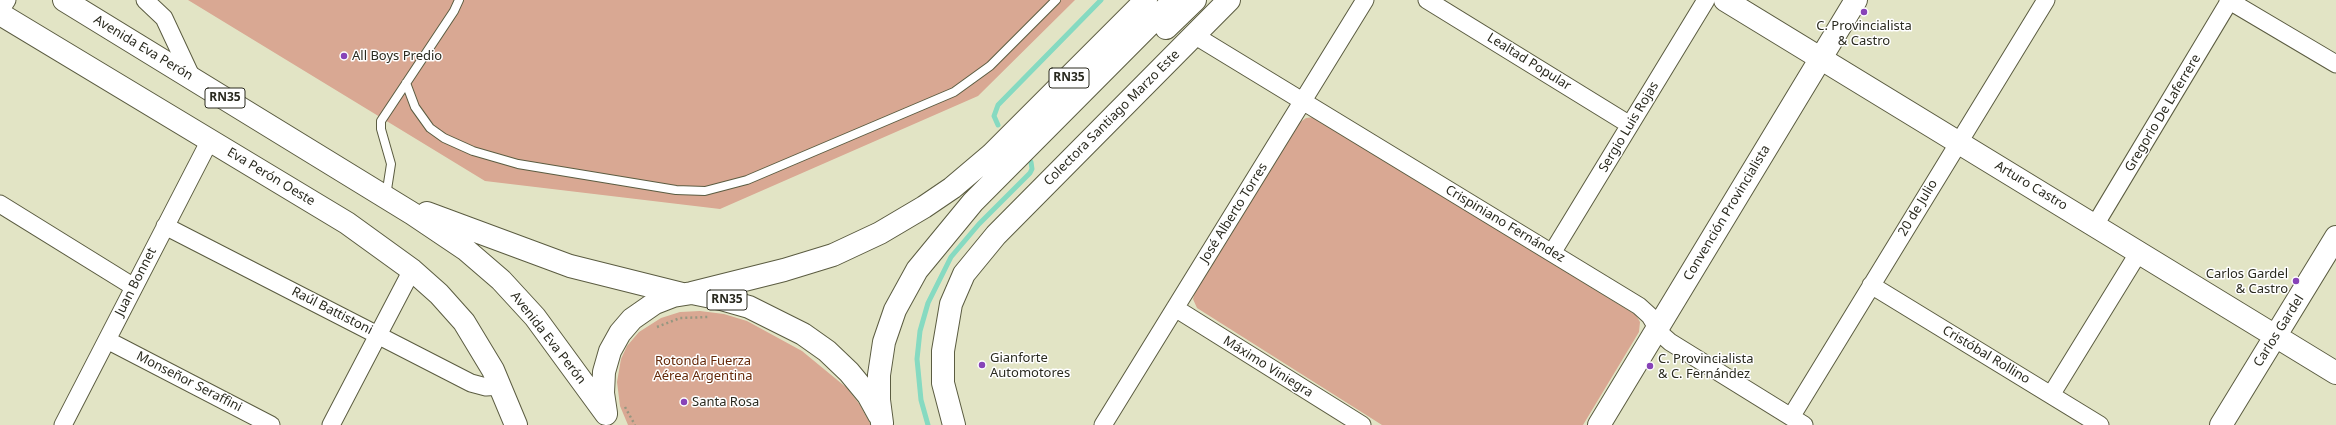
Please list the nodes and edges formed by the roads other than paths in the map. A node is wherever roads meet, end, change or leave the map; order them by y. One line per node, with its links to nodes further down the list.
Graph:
1 (7, 0): 17 (street)
2 (64, 0): 21 (main road, Avenida Eva Perón / RN35)
3 (145, 0): 21 (street)
4 (459, 0): 22 (lane)
5 (1056, 0): 22 (lane)
6 (1146, 0): 38 (main road, RN35)
7 (1174, 0): 26 (main road, RN35)
8 (1195, 0): 26 (main road)
9 (1229, 0): 18 (main road, Colectora Santiago Marzo Este)
10 (1365, 0): 23 (street, José Alberto Torres)
11 (1427, 0): 24 (street, Lealtad Popular)
12 (1706, 0): 24 (street, Sergio Luis Rojas)
13 (1725, 0): 19 (main road, Arturo Castro)
14 (1856, 0): 19 (main road, Convención Provincialista)
15 (2046, 0): 27 (street, 20 de Julio)
16 (2229, 0): 20 (street); 30 (street, Gregorio De Laferrere)
17 (0, 12): 25 (main road, Eva Perón Oeste)
18 (1194, 35): 23 (street, Crispiniano Fernández); 54 (main road, Colectora Santiago Marzo Este)
19 (1820, 58): 27 (main road, Arturo Castro); 40 (main road, Convención Provincialista)
20 (2336, 64)
21 (192, 78): 28 (main road, Avenida Eva Perón / RN35)
22 (406, 83): 28 (lane)
23 (1303, 101): 34 (street, Crispiniano Fernández); 39 (street, José Alberto Torres)
24 (1630, 125): 34 (street, Sergio Luis Rojas)
25 (210, 140): 31 (street, Juan Bonnet); 35 (main road, Eva Perón Oeste)
26 (1034, 140): 49 (main road, RN35)
27 (1958, 142): 30 (main road, Arturo Castro); 36 (street, 20 de Julio)
28 (386, 197): 38 (main road, Avenida Eva Perón / RN35); 48 (main road, Avenida Eva Perón / RN35)
29 (0, 204): 37 (street)
30 (2095, 225): 33 (main road, Arturo Castro)
31 (165, 226): 37 (street, Juan Bonnet); 41 (street, Raúl Battistoni)
32 (2336, 237): 42 (main road, Carlos Gardel)
33 (2139, 252): 42 (main road, Arturo Castro); 46 (street)
34 (1552, 253): 40 (street, Crispiniano Fernández)
35 (412, 270): 41 (street); 45 (main road, Eva Perón Oeste)
36 (1871, 285): 46 (street, Cristóbal Rollino); 47 (street, 20 de Julio)
37 (134, 287): 43 (street, Juan Bonnet)
38 (688, 294): 48 (main road, RN35); 49 (main road, RN35)
39 (1175, 308): 55 (street, José Alberto Torres); 56 (street, Máximo Viniegra)
40 (1657, 329): 47 (street, Crispiniano Fernández); 57 (main road, Convención Provincialista)
41 (378, 335): 45 (street, Raúl Battistoni); 52 (street)
42 (2276, 335): 44 (main road, Arturo Castro); 59 (main road, Carlos Gardel)
43 (107, 340): 50 (street, Juan Bonnet); 51 (street, Monseñor Seraffini)
44 (2336, 373)
45 (501, 386): 53 (main road, Eva Perón Oeste)
46 (2051, 395): 58 (street, Cristóbal Rollino)
47 (1798, 421)
48 (609, 422)
49 (883, 424)
50 (63, 425)
51 (272, 425)
52 (331, 425)
53 (516, 425)
54 (954, 425)
55 (1103, 425)
56 (1362, 425)
57 (1599, 425)
58 (2100, 425)
59 (2221, 425)

